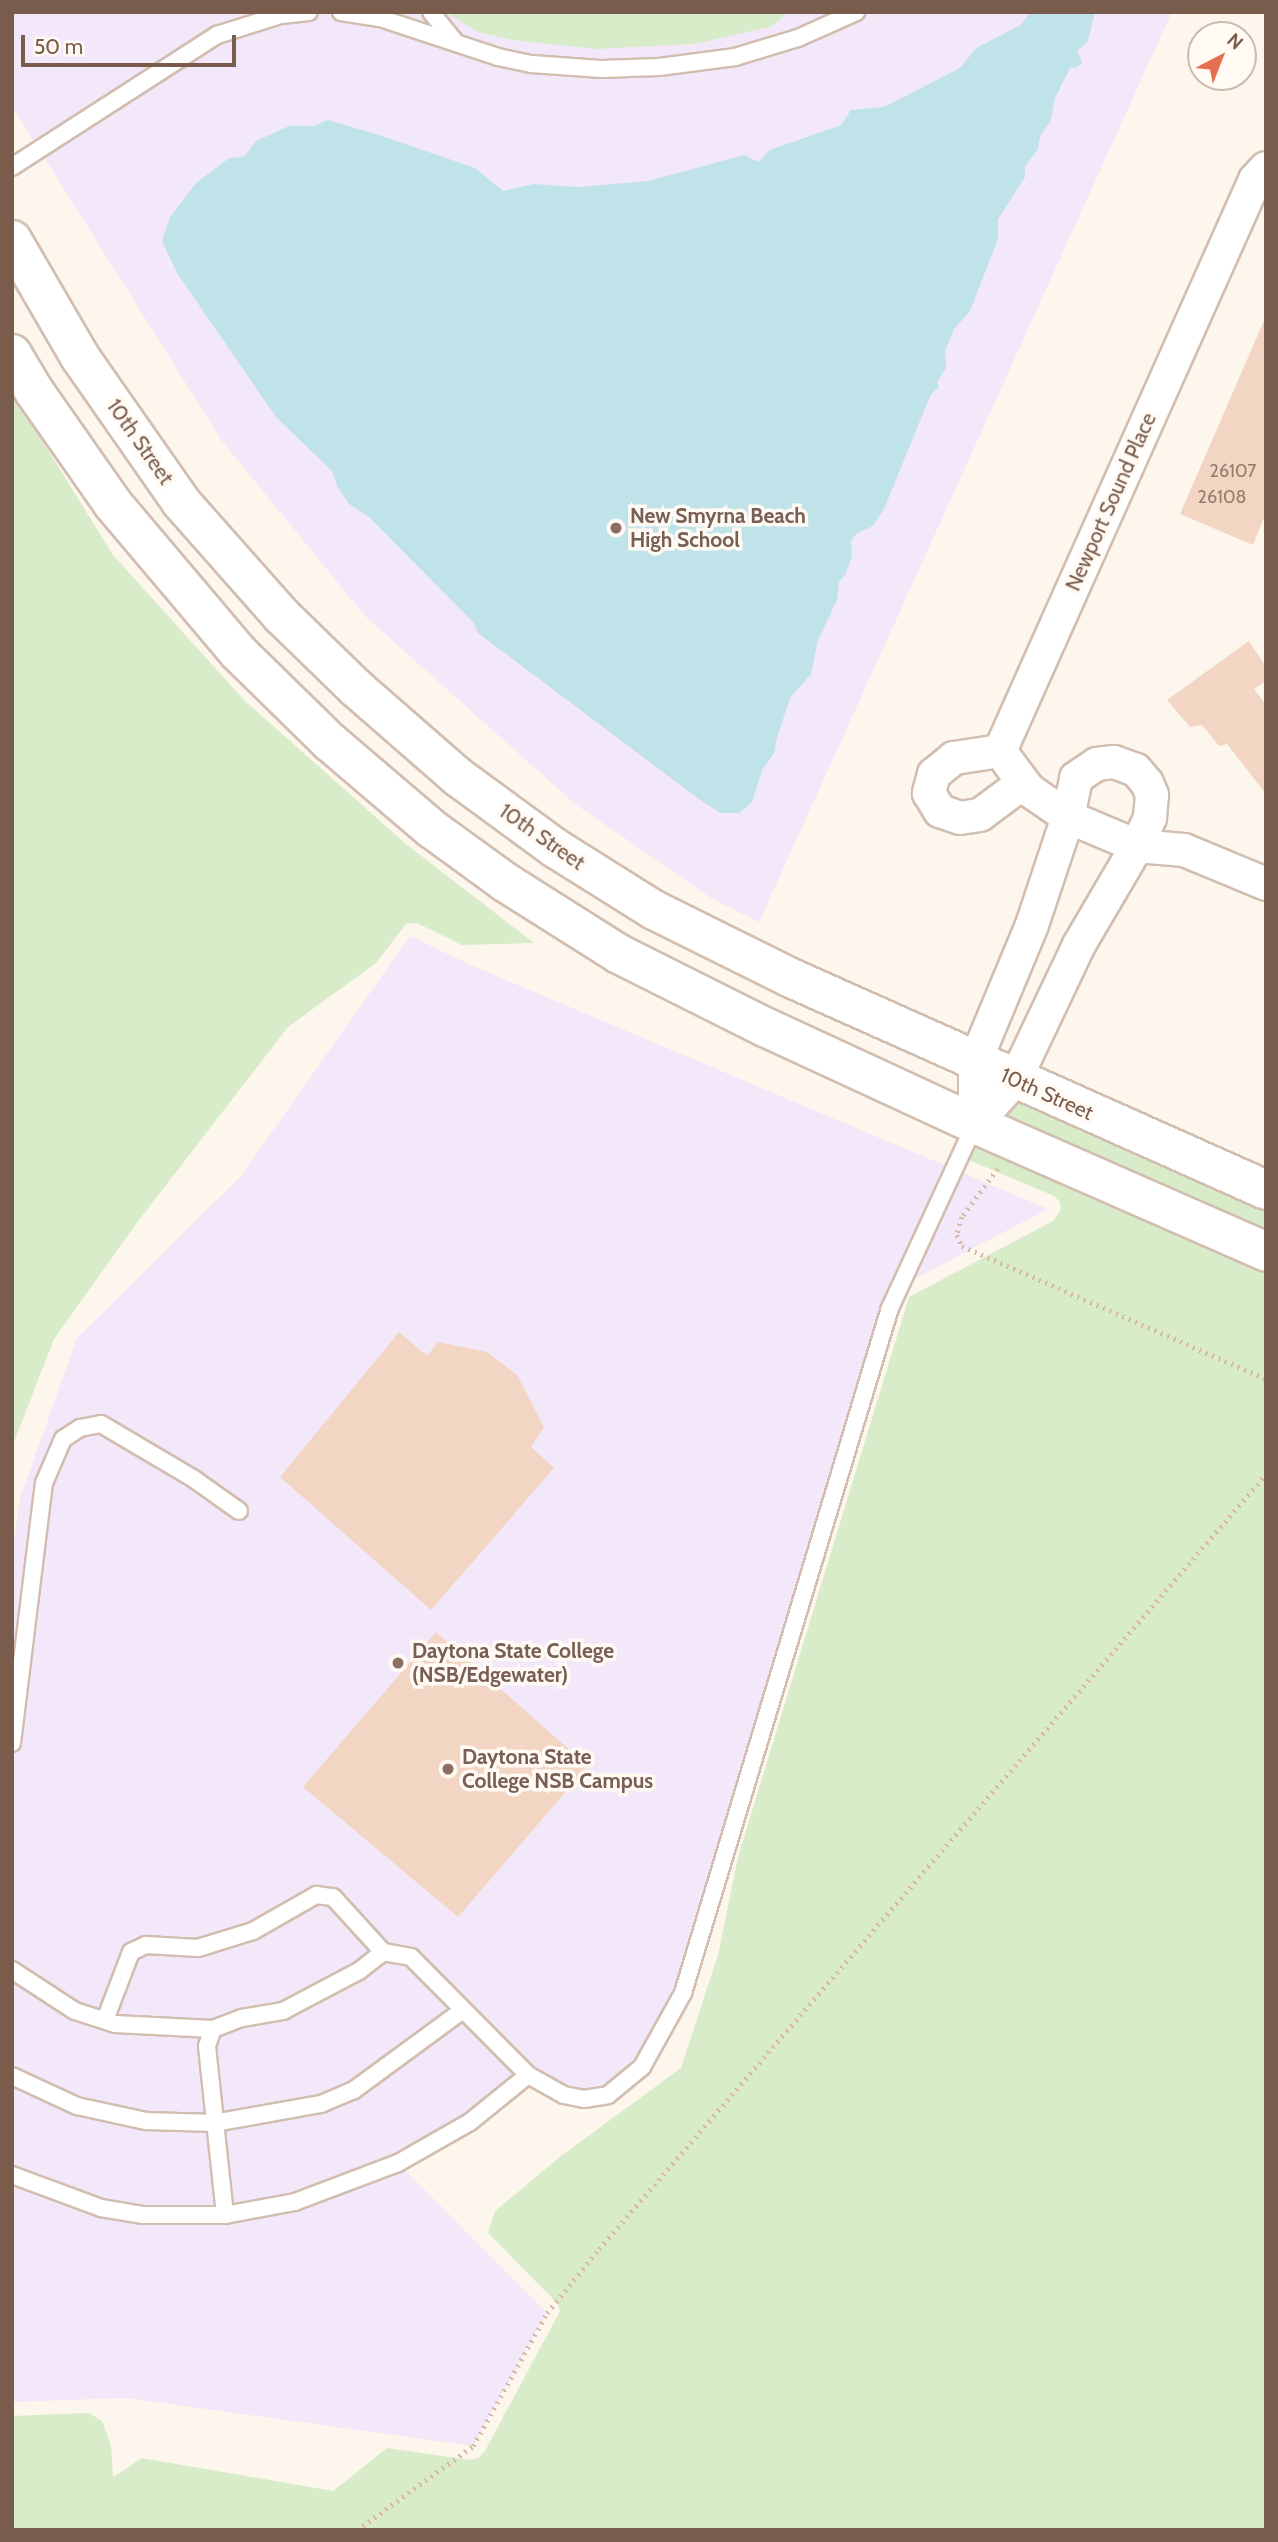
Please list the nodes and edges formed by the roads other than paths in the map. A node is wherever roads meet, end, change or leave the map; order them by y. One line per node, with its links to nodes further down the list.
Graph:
1 (248, 12): 6 (lane)
2 (309, 12): 6 (lane)
3 (341, 12): 7 (lane)
4 (431, 12): 7 (lane)
5 (851, 13): 7 (lane)
6 (217, 35): 8 (lane)
7 (457, 44)
8 (12, 167)
9 (1266, 168): 12 (street, Newport Sound Place)
10 (12, 240): 19 (street, 10th Street)
11 (12, 354): 21 (street)
12 (1000, 751): 13 (street); 13 (street)
13 (1023, 783): 14 (street)
14 (1068, 817): 15 (street); 15 (street); 17 (street)
15 (1138, 846): 16 (street); 18 (street)
16 (1266, 884)
17 (1032, 925): 18 (street); 19 (street)
18 (1079, 945): 20 (street)
19 (975, 1062): 20 (street, 10th Street); 21 (street)
20 (1015, 1080): 21 (street); 22 (street, 10th Street)
21 (975, 1125): 23 (street); 31 (lane)
22 (1266, 1190)
23 (1266, 1252)
24 (239, 1511): 25 (lane)
25 (12, 1743)
26 (383, 1952): 28 (lane); 29 (lane); 30 (lane)
27 (12, 1970): 29 (lane)
28 (463, 2010): 31 (lane); 33 (lane)
29 (105, 2020): 30 (lane)
30 (213, 2029): 33 (lane)
31 (528, 2075): 35 (lane)
32 (12, 2076): 33 (lane)
33 (214, 2123): 35 (lane)
34 (12, 2175): 35 (lane)
35 (225, 2215)

